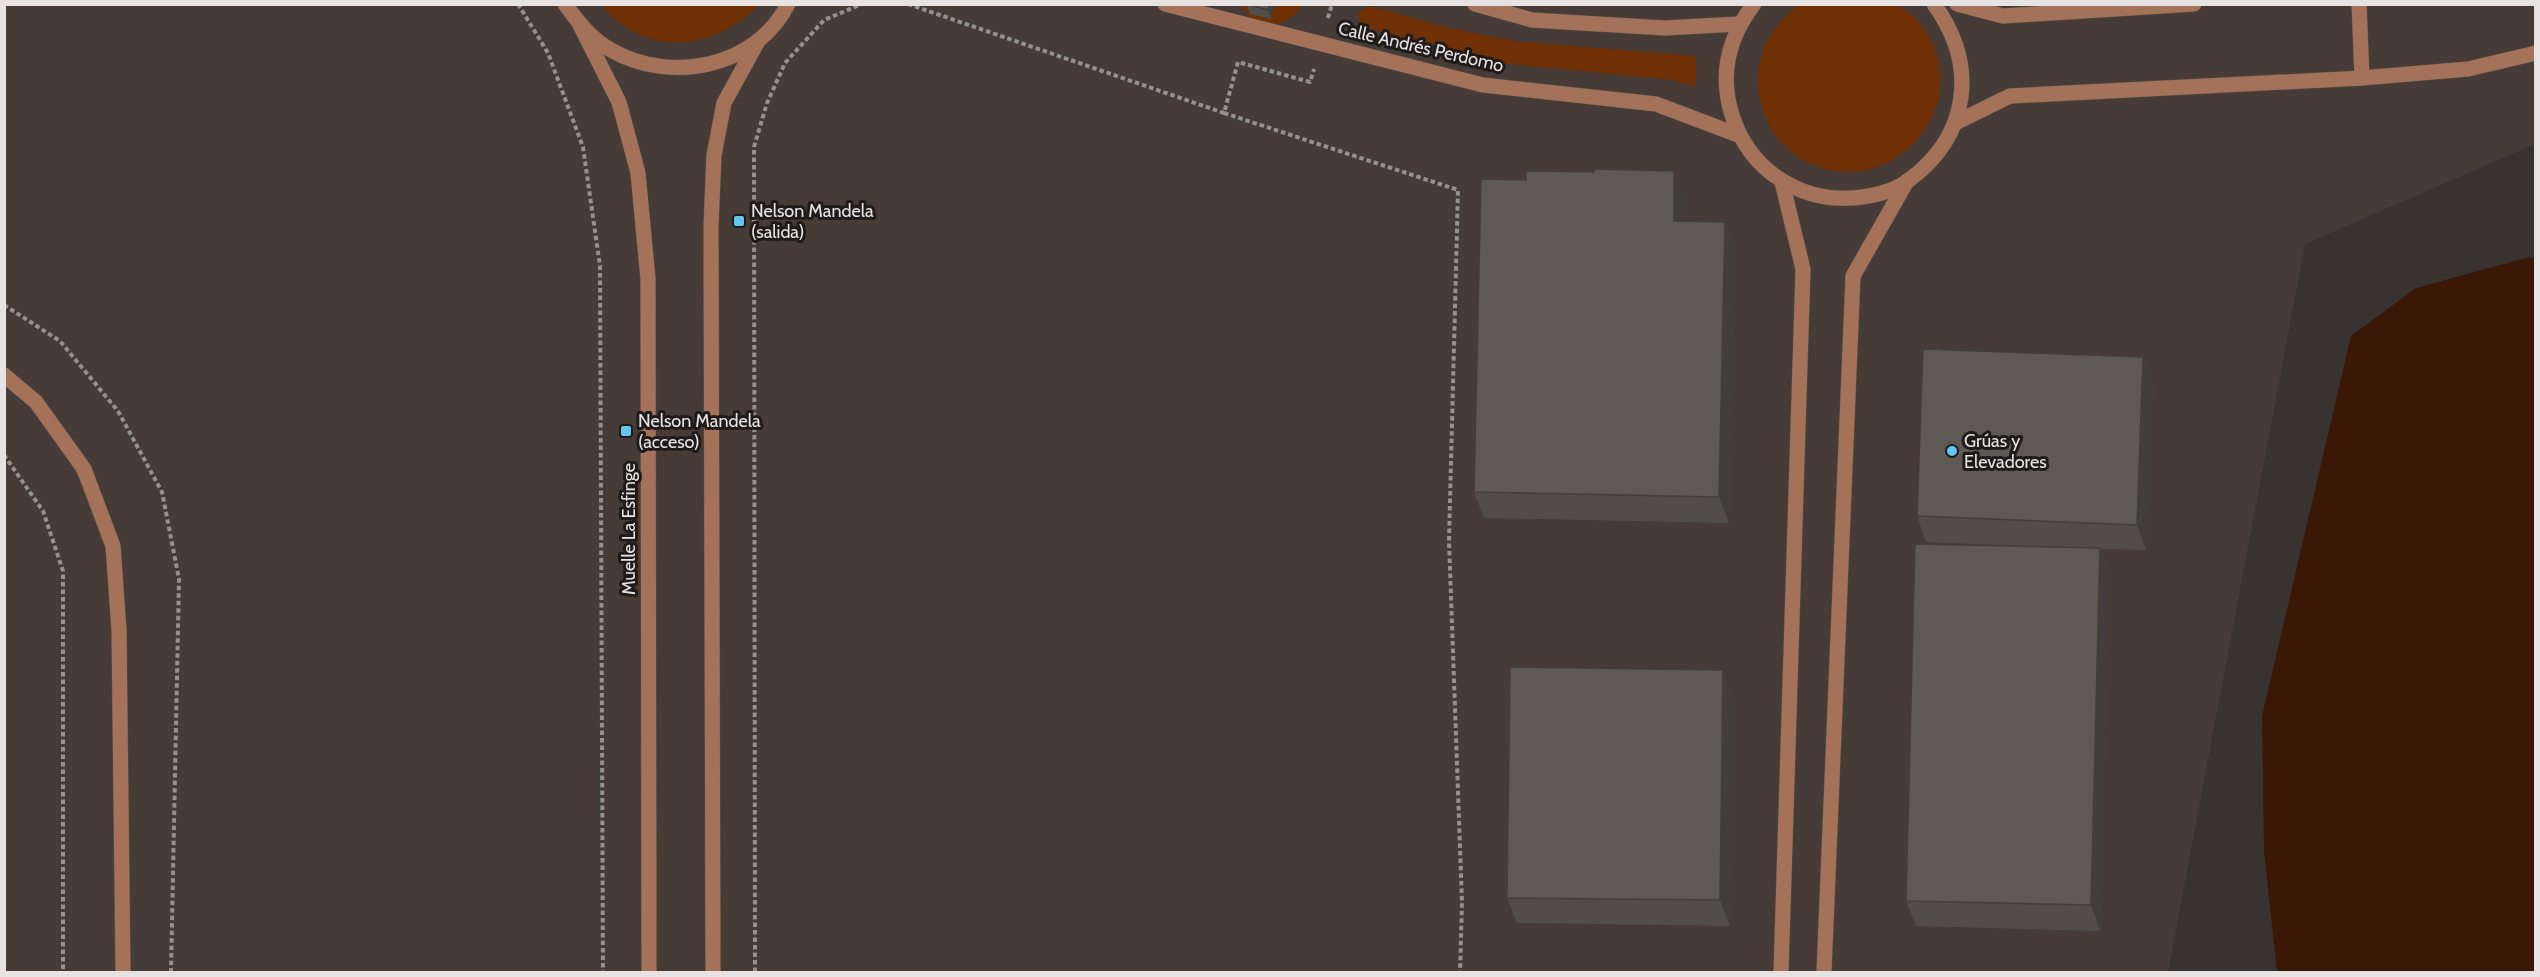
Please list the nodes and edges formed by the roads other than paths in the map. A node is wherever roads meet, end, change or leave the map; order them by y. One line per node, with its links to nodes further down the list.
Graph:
1 (566, 4): 12 (street)
2 (801, 4): 10 (street)
3 (1165, 4): 17 (street, Calle Andrés Perdomo)
4 (1475, 4): 11 (street)
5 (1754, 4): 11 (street)
6 (1934, 4): 16 (street)
7 (1957, 4): 8 (street)
8 (2194, 4)
9 (2359, 4): 15 (street)
10 (785, 10): 13 (street)
11 (1739, 24): 17 (street)
12 (580, 25): 13 (street); 22 (street, Muelle La Esfinge)
13 (757, 43): 23 (street)
14 (2535, 53): 15 (street)
15 (2362, 78): 16 (street)
16 (1954, 123): 18 (street)
17 (1738, 135): 19 (street)
18 (1907, 181): 19 (street); 25 (street)
19 (1782, 182): 24 (street)
20 (4, 375): 21 (street)
21 (123, 972)
22 (649, 972)
23 (713, 972)
24 (1781, 972)
25 (1824, 972)

